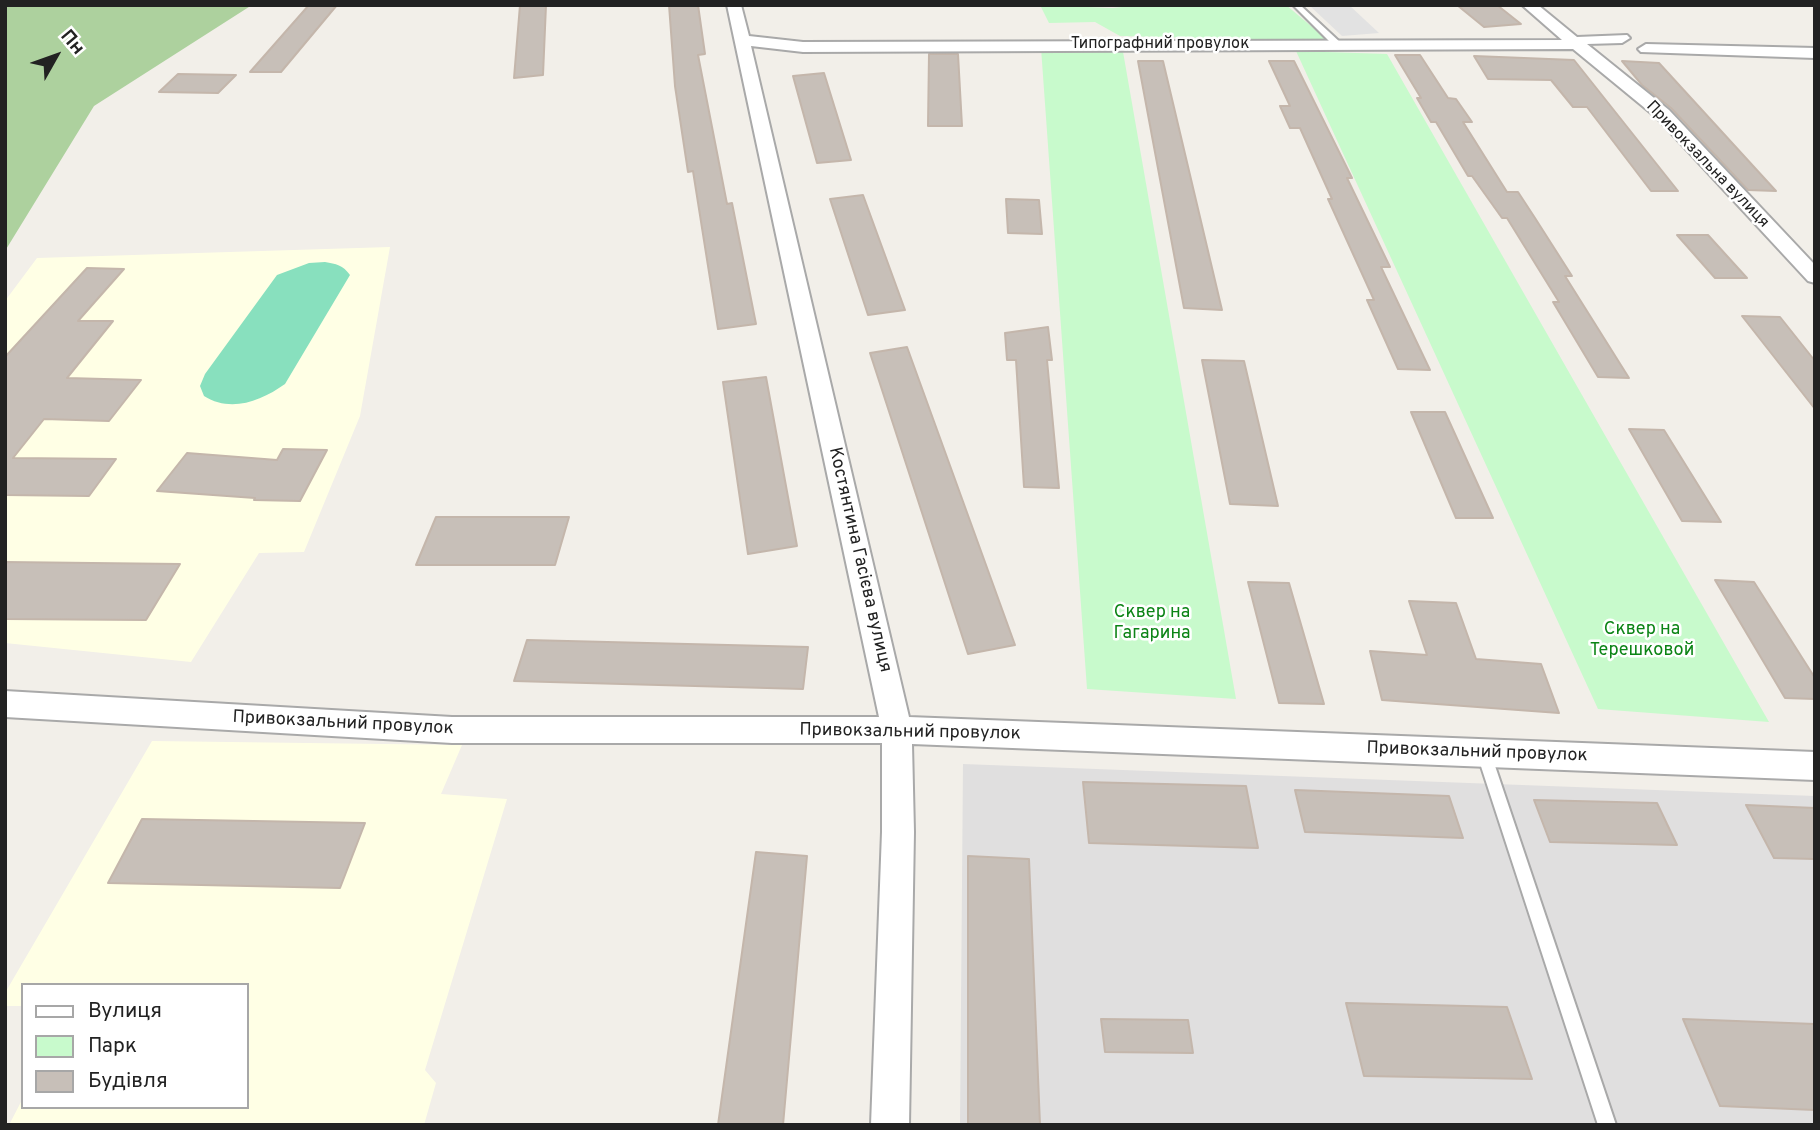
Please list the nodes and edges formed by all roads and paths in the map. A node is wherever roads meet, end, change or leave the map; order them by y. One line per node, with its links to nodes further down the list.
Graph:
1 (734, 5): 5 (street, Костянтина Гасієва вулиця)
2 (1296, 5): 7 (lane)
3 (1529, 5): 6 (street, Привокзальна вулиця)
4 (1622, 38): 6 (street)
5 (742, 40): 7 (street, Типографний провулок); 12 (street, Костянтина Гасієва вулиця)
6 (1579, 44): 7 (street, Типографний провулок); 10 (street, Привокзальна вулиця)
7 (1339, 46)
8 (1646, 49): 9 (street)
9 (1815, 53)
10 (1815, 277)
11 (5, 704): 12 (street, Привокзальний провулок)
12 (897, 730): 13 (street, Привокзальний провулок); 15 (street, Костянтина Гасієва вулиця)
13 (1483, 753): 14 (street, Привокзальний провулок); 16 (lane)
14 (1815, 766)
15 (890, 1125)
16 (1607, 1125)

